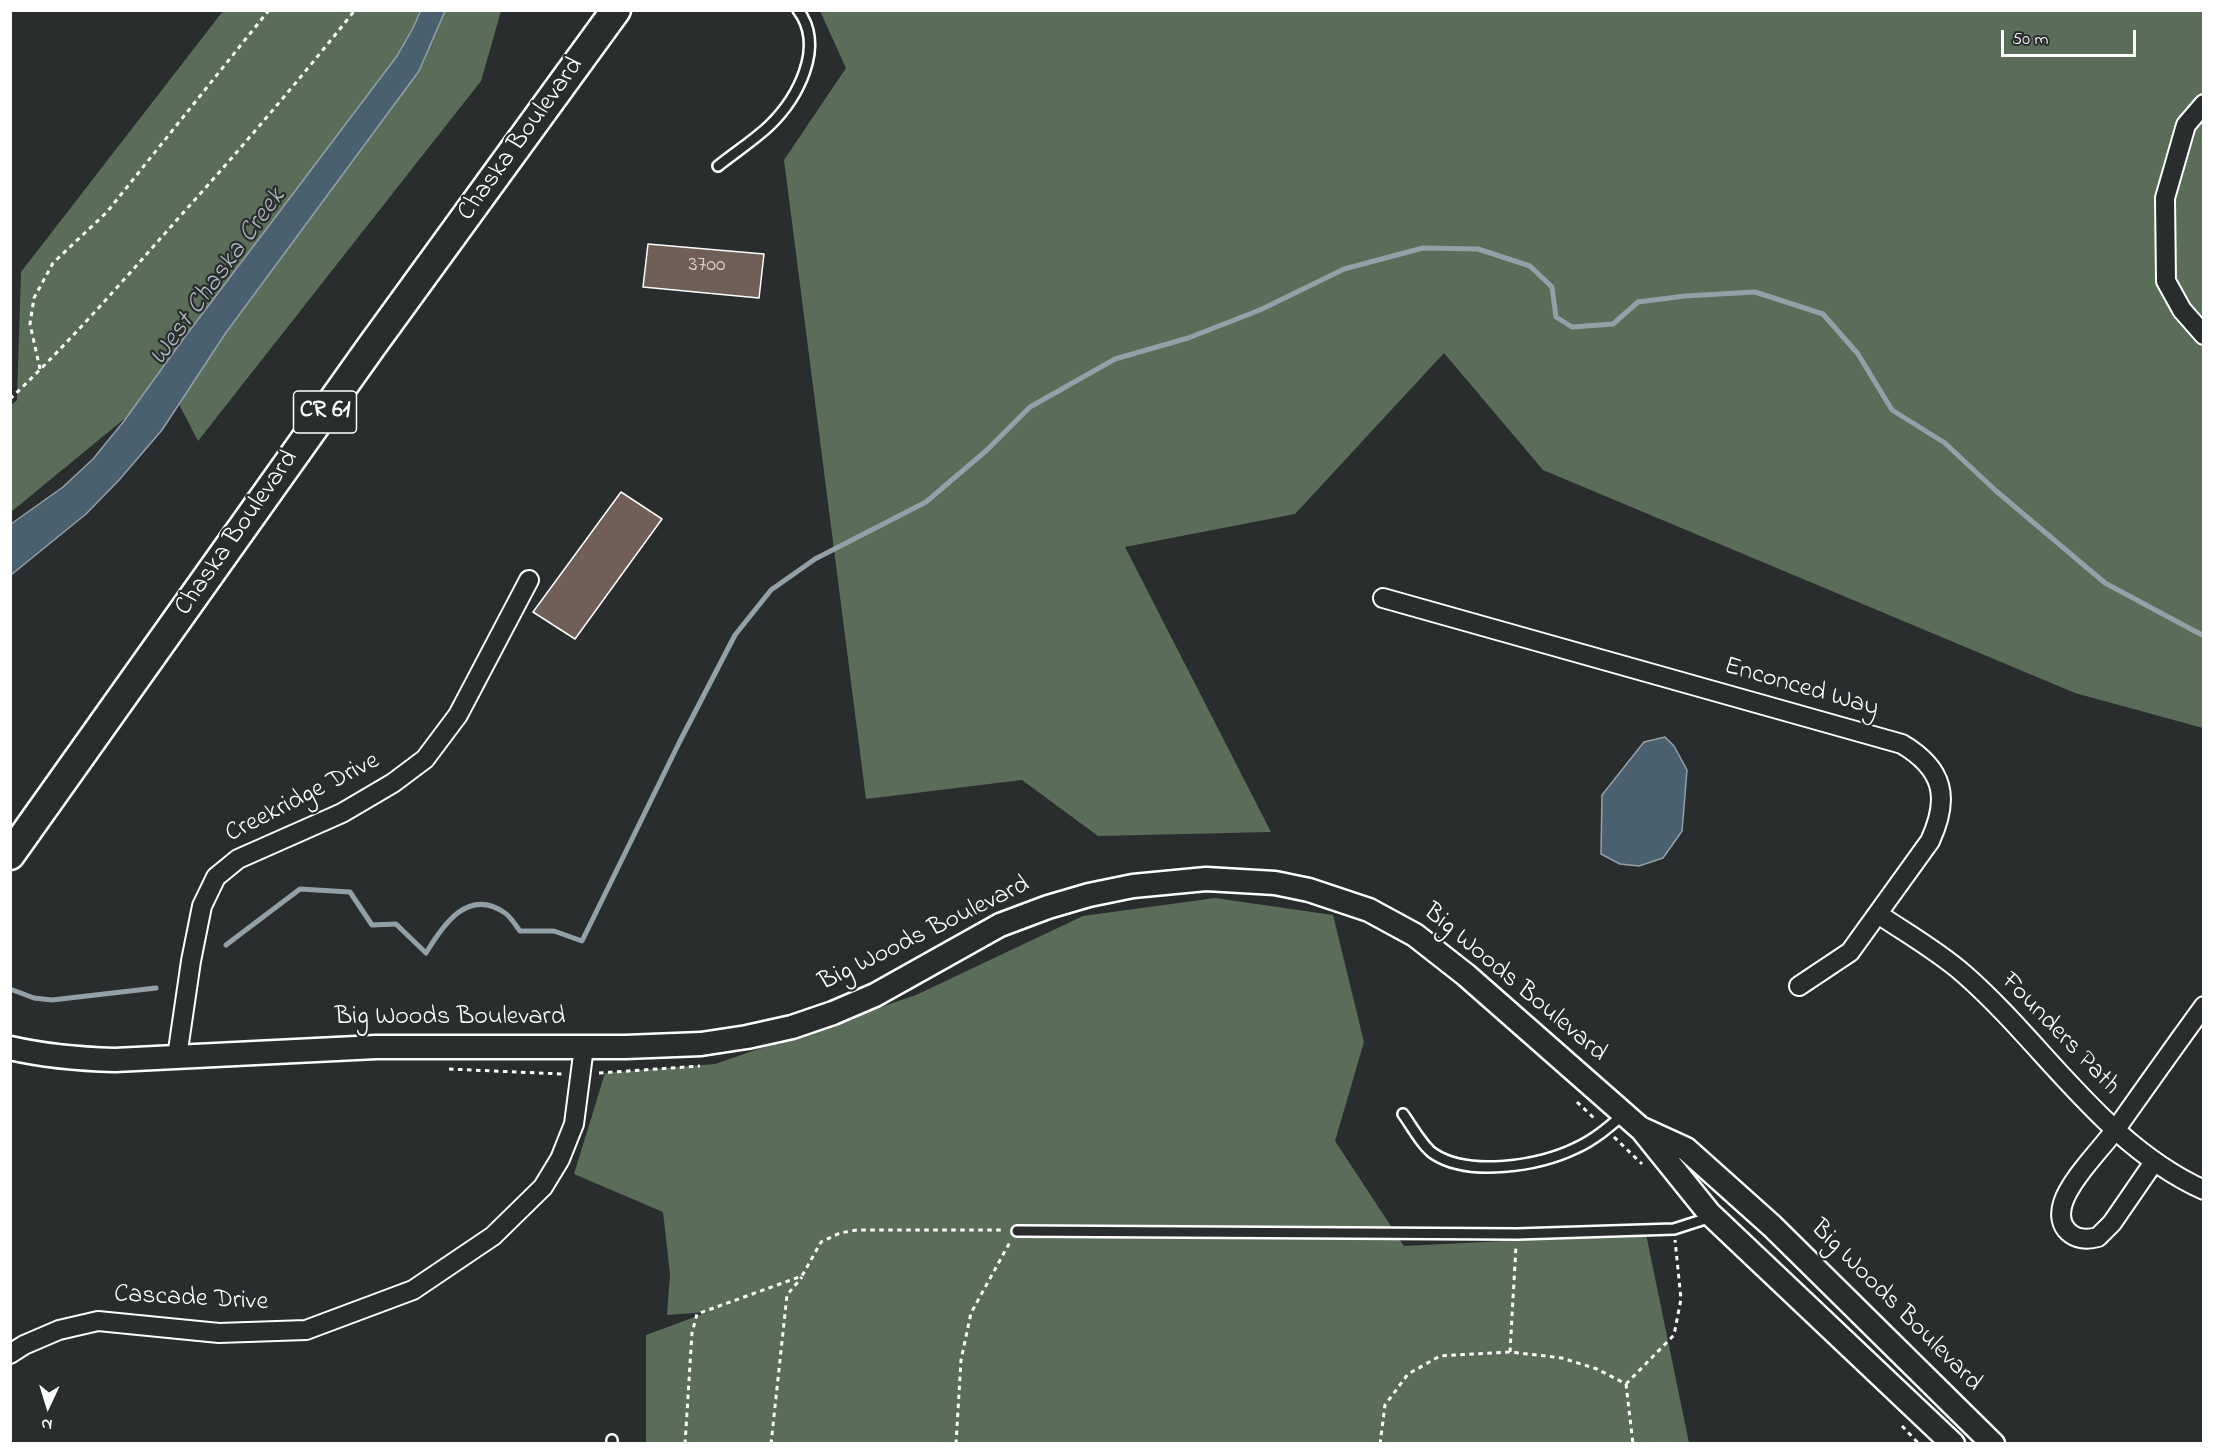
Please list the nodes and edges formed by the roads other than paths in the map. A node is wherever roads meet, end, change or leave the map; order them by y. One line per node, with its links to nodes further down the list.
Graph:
1 (616, 10): 8 (main road, Chaska Boulevard / CR 61)
2 (798, 10): 4 (lane)
3 (2204, 104): 5 (street)
4 (718, 166)
5 (2204, 335)
6 (529, 580): 14 (street, Creekridge Drive)
7 (1383, 598): 9 (street, Enconced Way)
8 (10, 855)
9 (1878, 914): 10 (street, Enconced Way); 17 (street, Founders Path)
10 (1798, 986)
11 (2204, 1006): 17 (street)
12 (584, 1047): 14 (street, Big Woods Boulevard); 16 (street, Big Woods Boulevard); 22 (street, Cascade Drive)
13 (10, 1048): 14 (street, Big Woods Boulevard)
14 (177, 1057)
15 (1403, 1114): 16 (lane)
16 (1632, 1121): 20 (street, Big Woods Boulevard); 24 (street, Big Woods Boulevard)
17 (2116, 1129): 18 (street, Founders Path); 18 (street)
18 (2154, 1162): 19 (street, Founders Path)
19 (2204, 1190)
20 (1709, 1213): 21 (lane); 23 (street, Big Woods Boulevard)
21 (1017, 1231)
22 (10, 1354)
23 (1953, 1443)
24 (1993, 1443)

